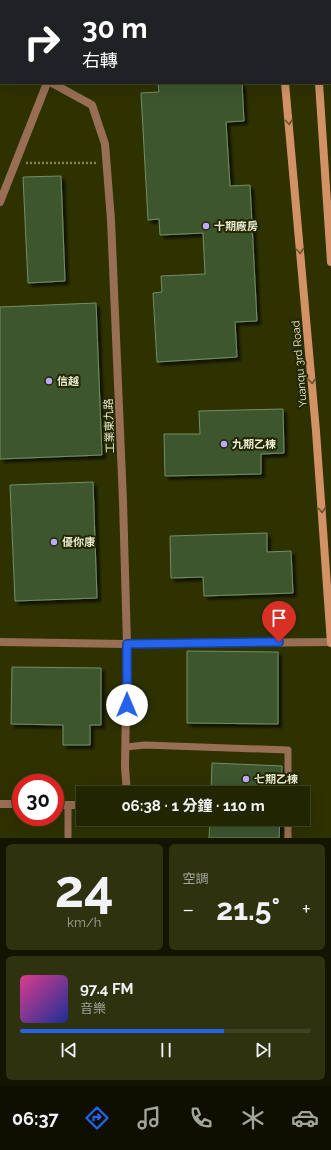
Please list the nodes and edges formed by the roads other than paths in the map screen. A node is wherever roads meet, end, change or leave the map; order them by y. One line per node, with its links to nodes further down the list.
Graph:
1 (47, 84): 5 (street)
2 (54, 84): 9 (street, 工業東九路)
3 (285, 84): 8 (street, Yuanqu 3rd Road, one-way to 8)
4 (319, 84): 6 (street)
5 (0, 202)
6 (331, 262)
7 (0, 642): 9 (street)
8 (331, 643): 9 (street)
9 (127, 644): 10 (street, 工業東九路)
10 (126, 746): 11 (street, 工業東九路); 12 (lane)
11 (127, 786)
12 (288, 786)
13 (0, 804): 14 (street)
14 (12, 804)
15 (64, 805): 16 (street)
16 (68, 805): 17 (street); 19 (lane)
17 (76, 805)
18 (288, 826): 20 (lane)
19 (68, 838)
20 (288, 838)

